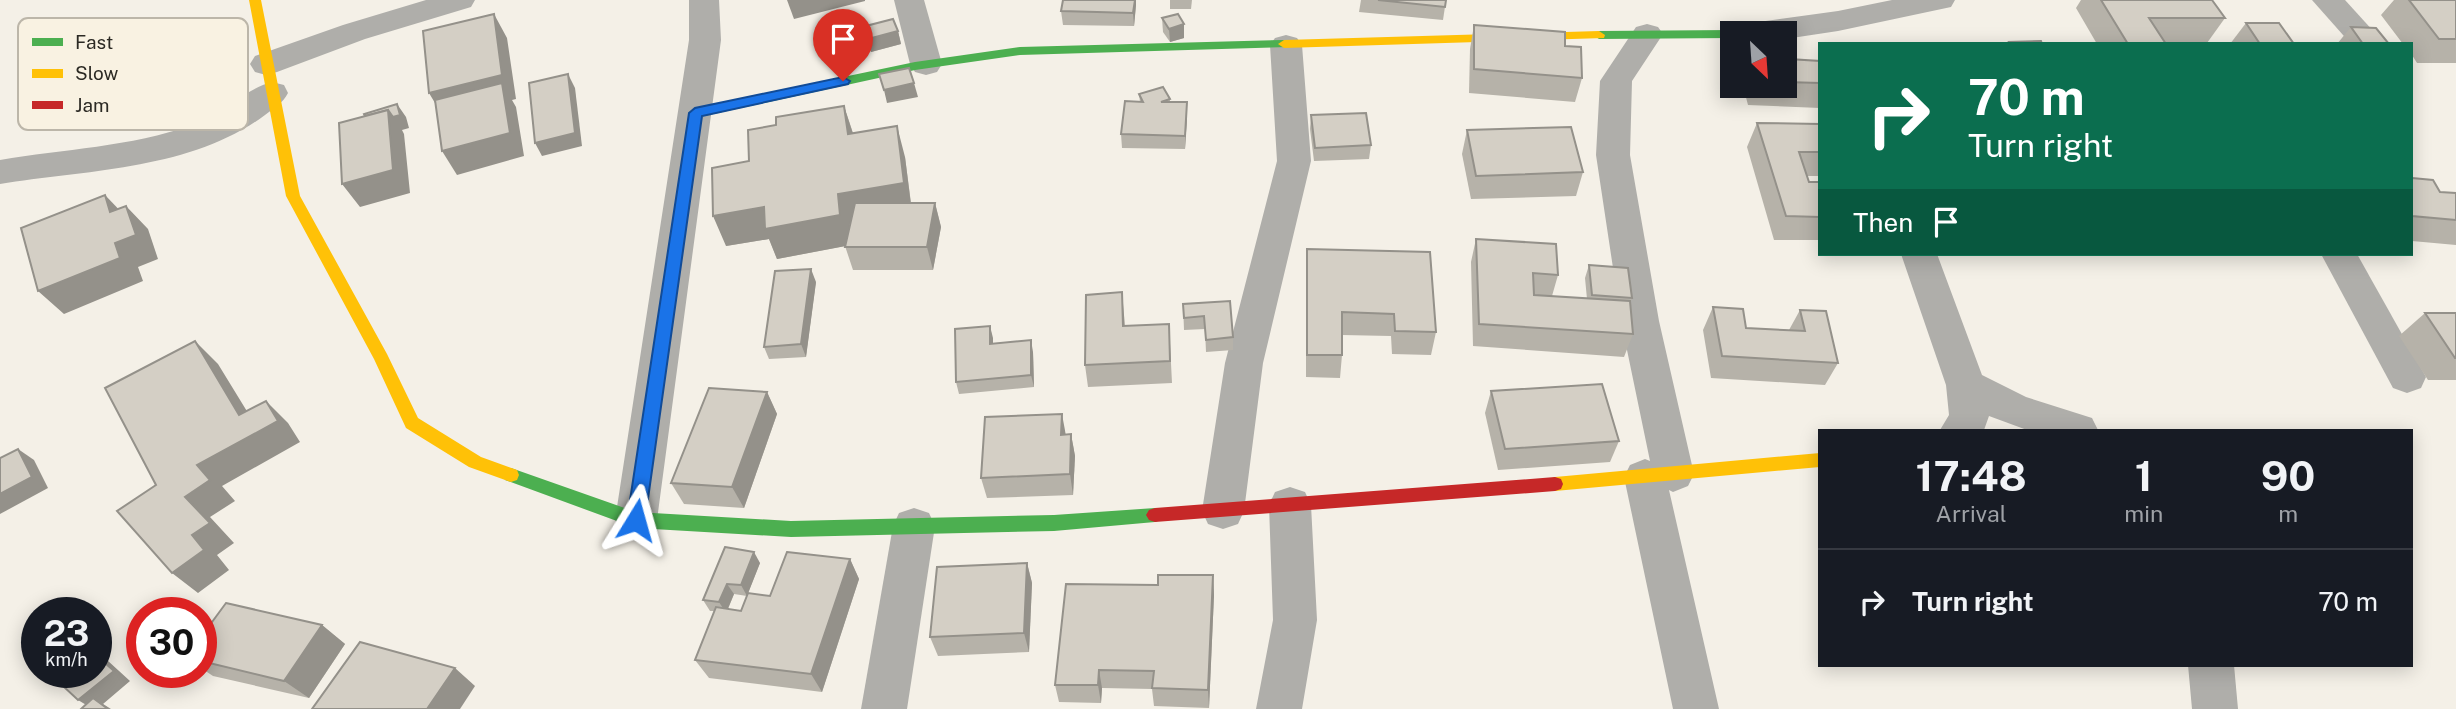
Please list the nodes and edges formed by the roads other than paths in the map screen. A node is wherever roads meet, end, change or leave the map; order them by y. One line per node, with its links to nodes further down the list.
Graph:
1 (255, 0): 14 (street)
2 (460, 0): 14 (street)
3 (704, 0): 16 (street)
4 (909, 0): 13 (street)
5 (1940, 0): 8 (street)
6 (2327, 0): 11 (street)
7 (1797, 32): 8 (street)
8 (1842, 32)
9 (1647, 34): 10 (street); 12 (street); 26 (street)
10 (1720, 34)
11 (2367, 42)
12 (1286, 45): 13 (street); 28 (street)
13 (926, 64): 16 (street)
14 (269, 78): 15 (street); 29 (street)
15 (248, 102)
16 (695, 113): 29 (street)
17 (210, 130): 18 (street)
18 (0, 173)
19 (1920, 256): 22 (street)
20 (2340, 256): 21 (street)
21 (2407, 377)
22 (1966, 385): 23 (street); 24 (street)
23 (1961, 429)
24 (2075, 429)
25 (1818, 460): 26 (street)
26 (1659, 475): 27 (street); 34 (street)
27 (1290, 505): 28 (street); 33 (street)
28 (1223, 511): 30 (street)
29 (636, 520): 30 (street)
30 (915, 526): 32 (street)
31 (2211, 667): 35 (street)
32 (884, 709)
33 (1279, 709)
34 (1696, 709)
35 (2215, 709)

